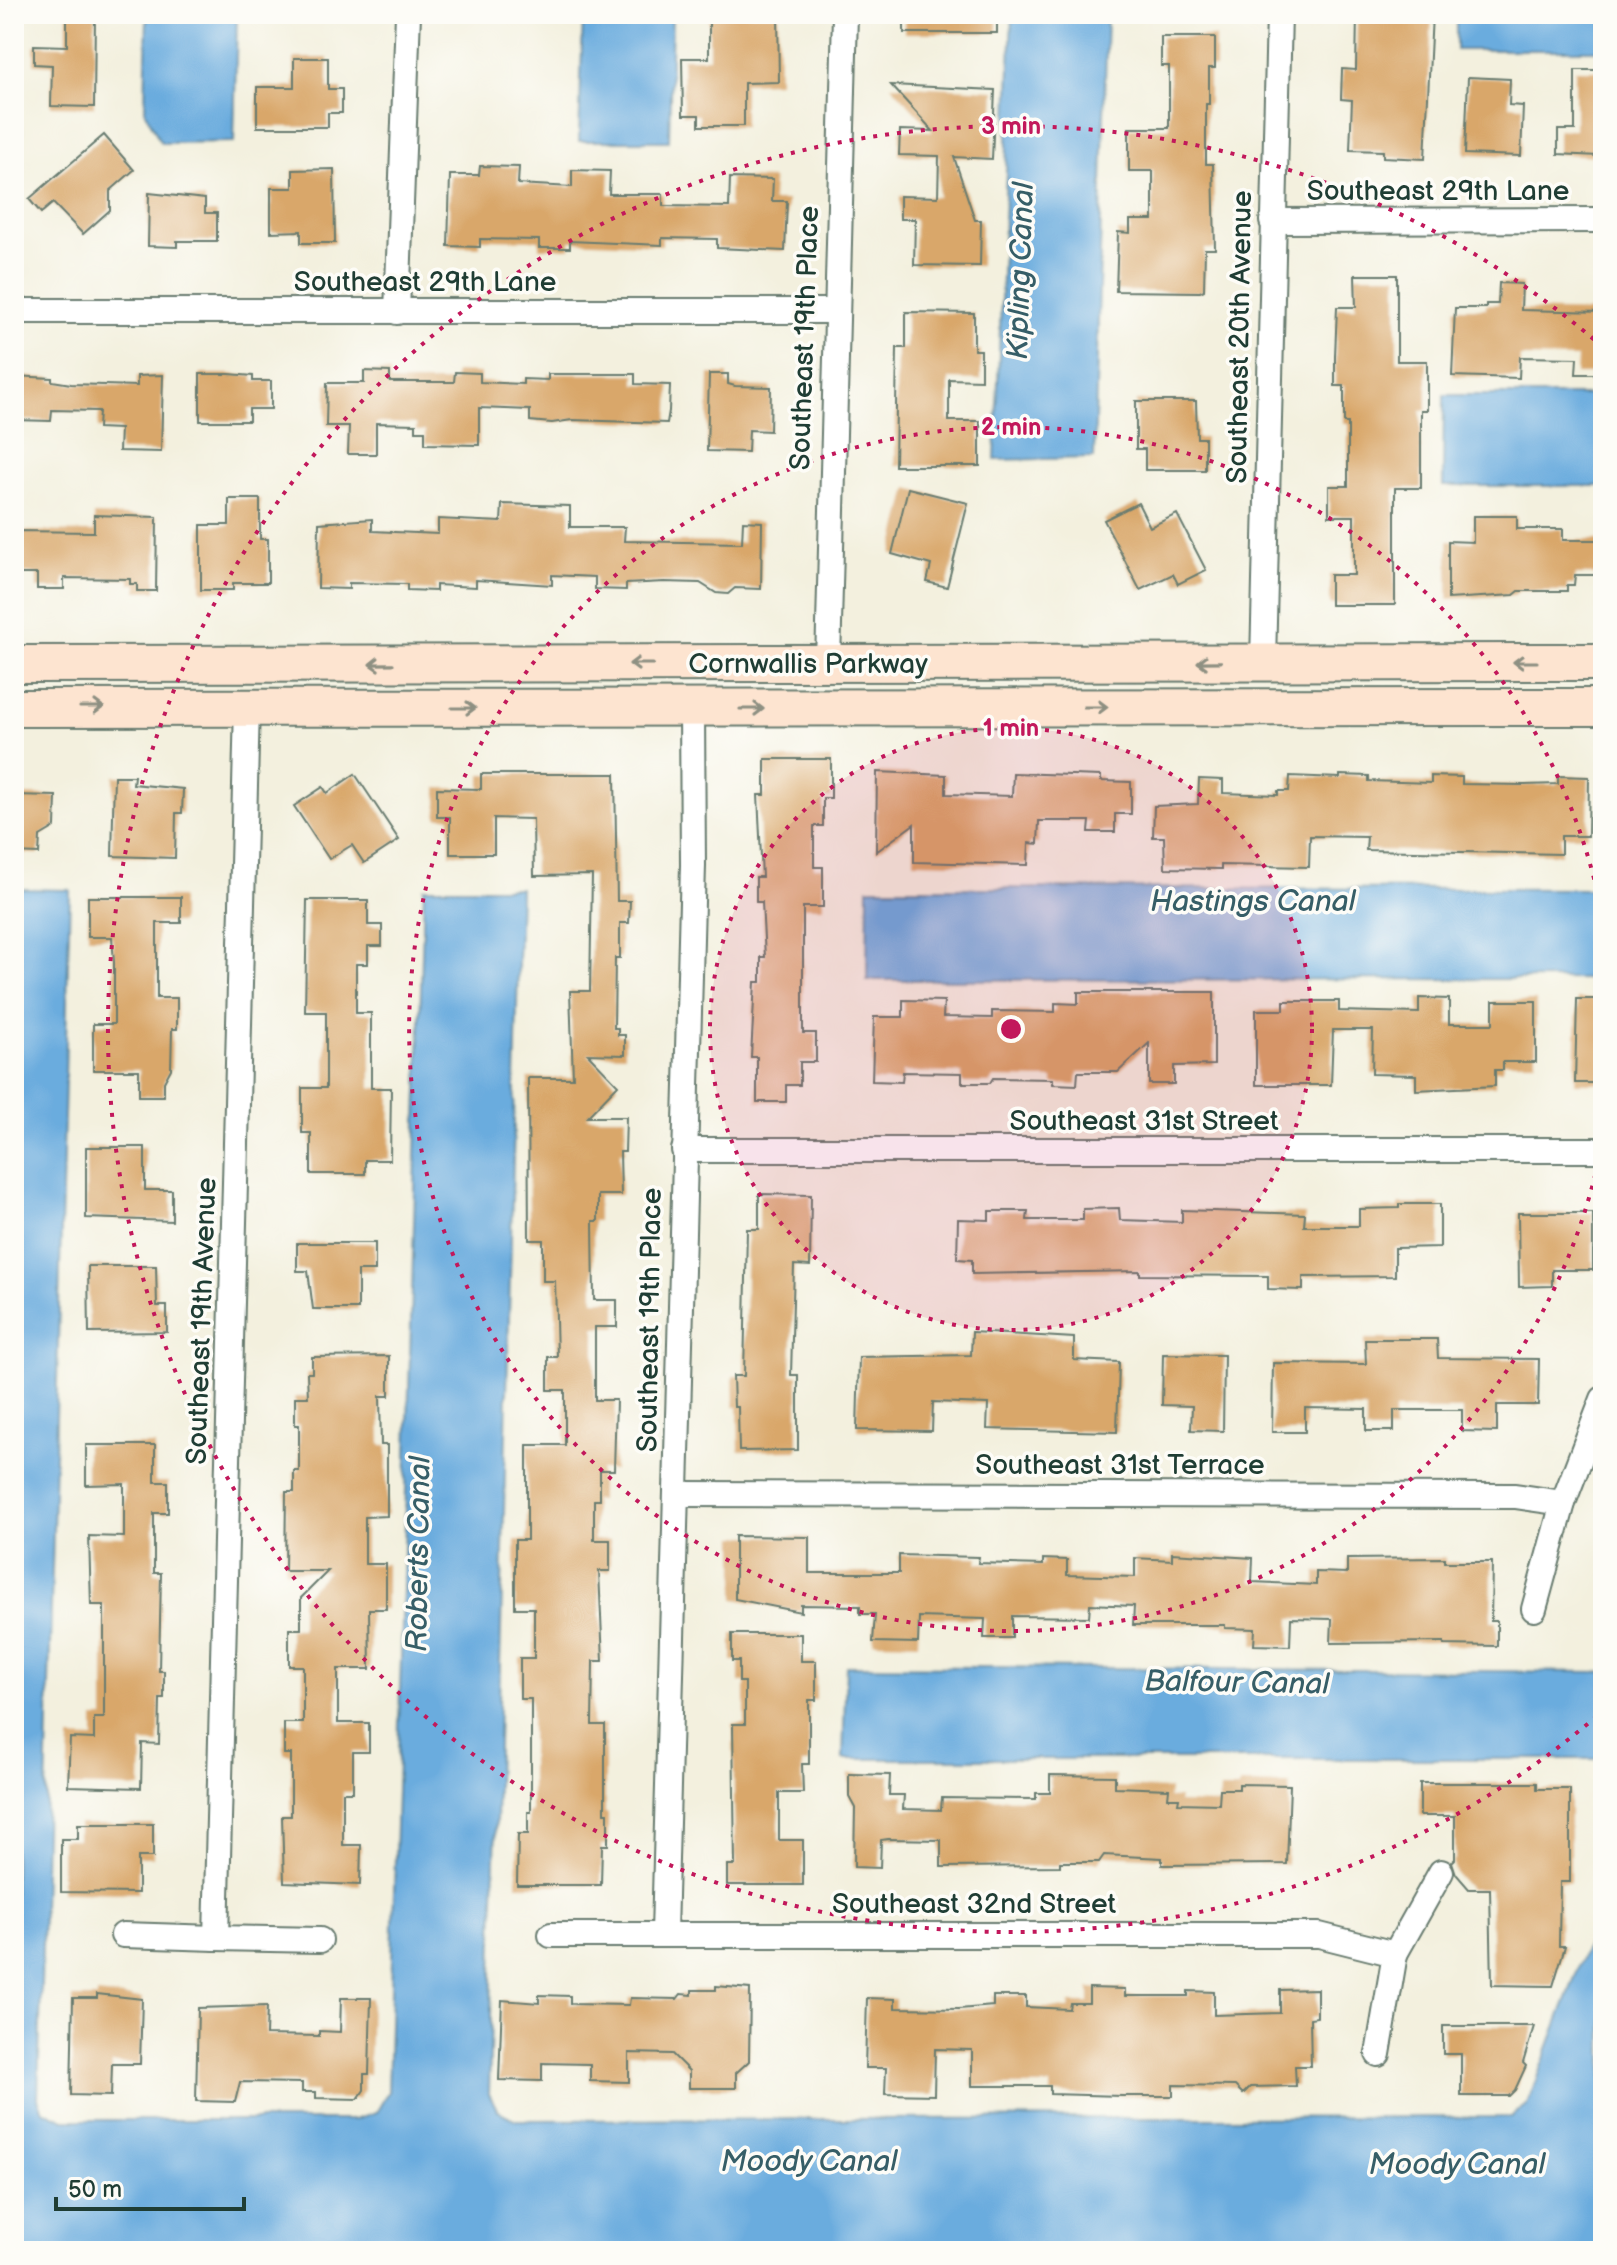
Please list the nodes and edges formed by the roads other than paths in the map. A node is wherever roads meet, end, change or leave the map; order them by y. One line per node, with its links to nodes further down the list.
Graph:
1 (408, 14): 8 (street)
2 (845, 14): 7 (street, Southeast 19th Place)
3 (1279, 14): 5 (street, Southeast 20th Avenue)
4 (1603, 220): 5 (street, Southeast 29th Lane)
5 (1272, 221): 9 (street, Southeast 20th Avenue)
6 (14, 311): 8 (street, Southeast 29th Lane)
7 (836, 311): 8 (street, Southeast 29th Lane); 11 (street, Southeast 19th Place)
8 (397, 312)
9 (1263, 662): 10 (street, Cornwallis Parkway, one-way to 9); 11 (street, Cornwallis Parkway, one-way to 11); 16 (street)
10 (1603, 662)
11 (828, 663): 14 (street, Cornwallis Parkway); 19 (street)
12 (14, 664): 13 (street, Cornwallis Parkway)
13 (249, 665): 14 (street, Cornwallis Parkway, one-way to 13); 15 (street)
14 (691, 665): 20 (street)
15 (247, 706): 18 (street, Cornwallis Parkway, one-way to 15); 20 (street, Cornwallis Parkway, one-way to 20); 31 (street, Southeast 19th Avenue)
16 (1263, 706): 17 (street, Cornwallis Parkway); 19 (street, Cornwallis Parkway, one-way to 16)
17 (1603, 707)
18 (14, 708)
19 (829, 708): 20 (street, Cornwallis Parkway, one-way to 19)
20 (692, 709): 21 (street, Southeast 19th Place)
21 (684, 1150): 22 (street, Southeast 31st Street); 24 (street, Southeast 19th Place)
22 (1603, 1150)
23 (1603, 1399): 25 (street)
24 (676, 1494): 25 (street, Southeast 31st Terrace); 28 (street, Southeast 19th Place)
25 (1563, 1503): 26 (street)
26 (1534, 1609)
27 (1441, 1872): 33 (street)
28 (664, 1933): 30 (street, Southeast 32nd Street); 33 (street, Southeast 32nd Street)
29 (123, 1935): 31 (street)
30 (551, 1935)
31 (216, 1938): 32 (street)
32 (320, 1940)
33 (1395, 1954): 34 (street)
34 (1378, 2054)

